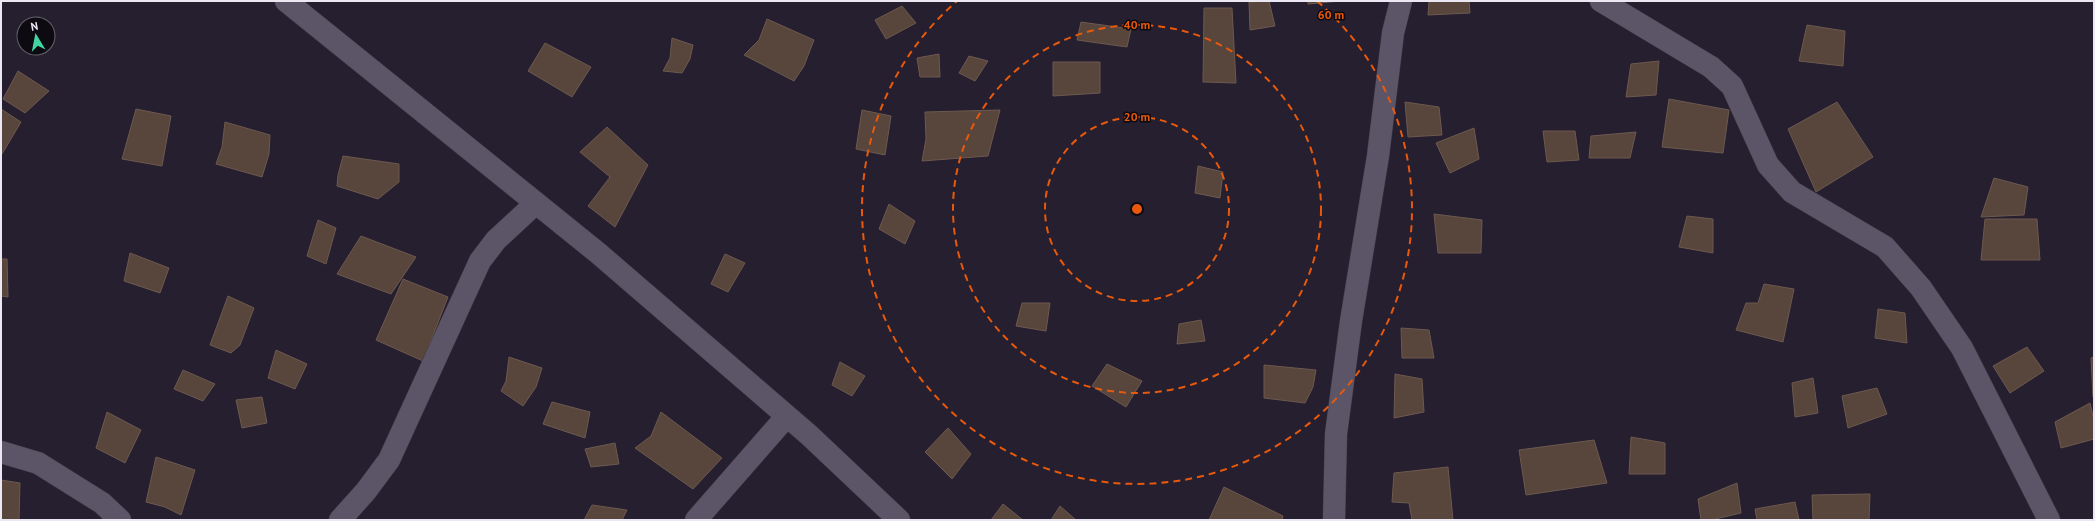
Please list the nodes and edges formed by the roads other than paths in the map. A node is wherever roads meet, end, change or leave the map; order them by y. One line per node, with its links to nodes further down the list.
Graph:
1 (286, 1): 4 (street)
2 (1401, 1): 11 (street)
3 (1601, 1): 12 (street)
4 (536, 203): 5 (street); 8 (street)
5 (787, 416): 9 (street); 10 (street)
6 (1, 452): 7 (street)
7 (120, 520)
8 (340, 520)
9 (696, 520)
10 (899, 520)
11 (1334, 520)
12 (2049, 520)

